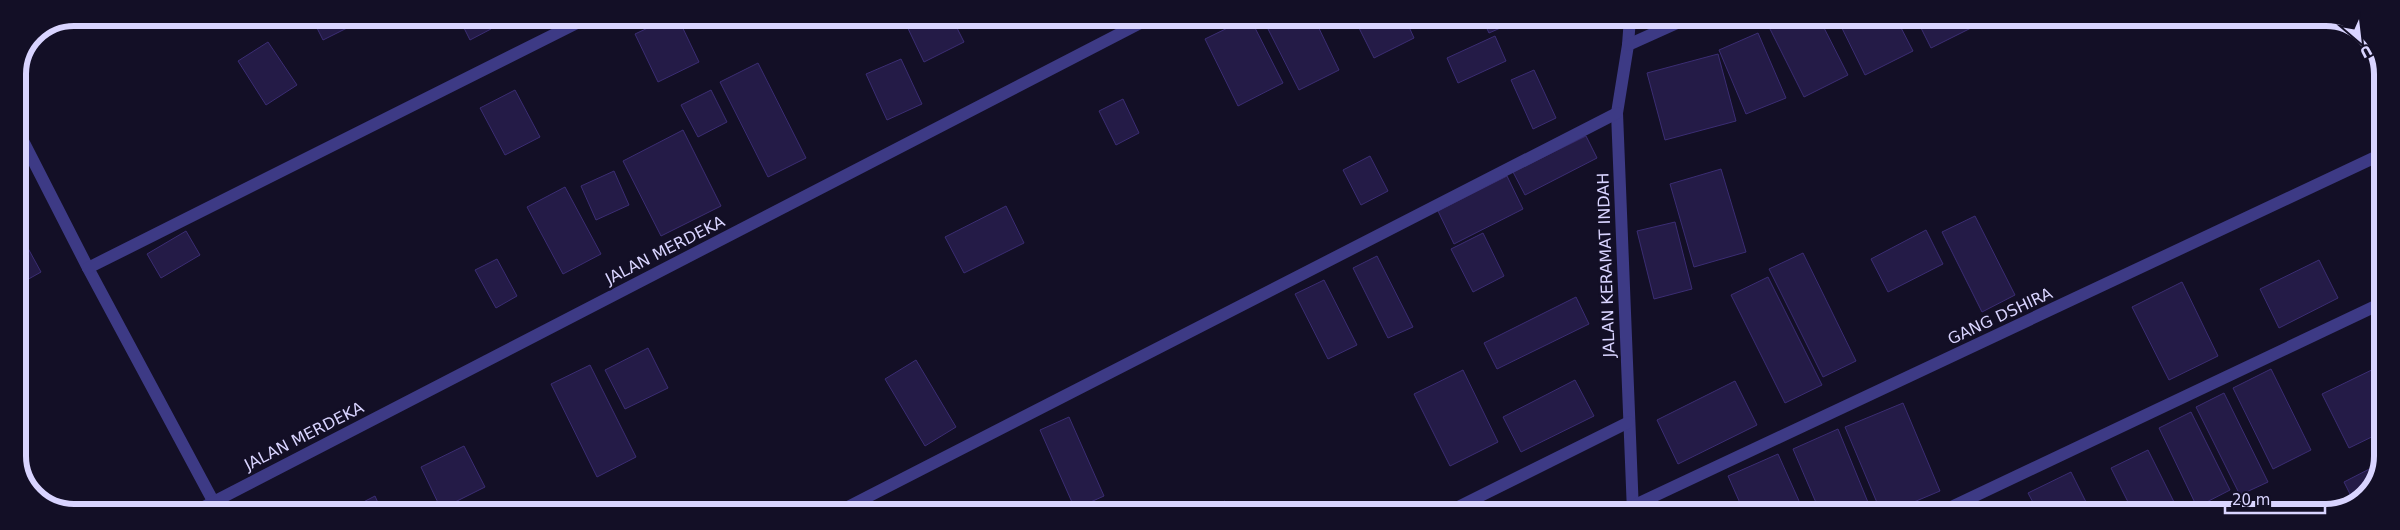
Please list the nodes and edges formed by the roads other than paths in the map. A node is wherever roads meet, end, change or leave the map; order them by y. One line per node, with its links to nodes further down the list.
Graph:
1 (571, 26): 9 (street)
2 (1135, 26): 14 (street, JALAN MERDEKA)
3 (1629, 26): 5 (street, JALAN KERAMAT INDAH)
4 (1670, 26): 5 (street)
5 (1628, 45): 6 (street, JALAN KERAMAT INDAH)
6 (1617, 113): 11 (street, JALAN KERAMAT INDAH); 15 (street)
7 (26, 147): 9 (street)
8 (2374, 158): 18 (street, GANG DSHIRA)
9 (88, 268): 13 (street)
10 (2374, 307): 12 (street)
11 (1628, 422): 16 (street); 17 (street, JALAN KERAMAT INDAH)
12 (1970, 499): 19 (street); 20 (street)
13 (215, 504)
14 (220, 504)
15 (854, 504)
16 (1464, 504)
17 (1633, 504)
18 (1644, 504)
19 (1959, 504)
20 (1972, 504)

